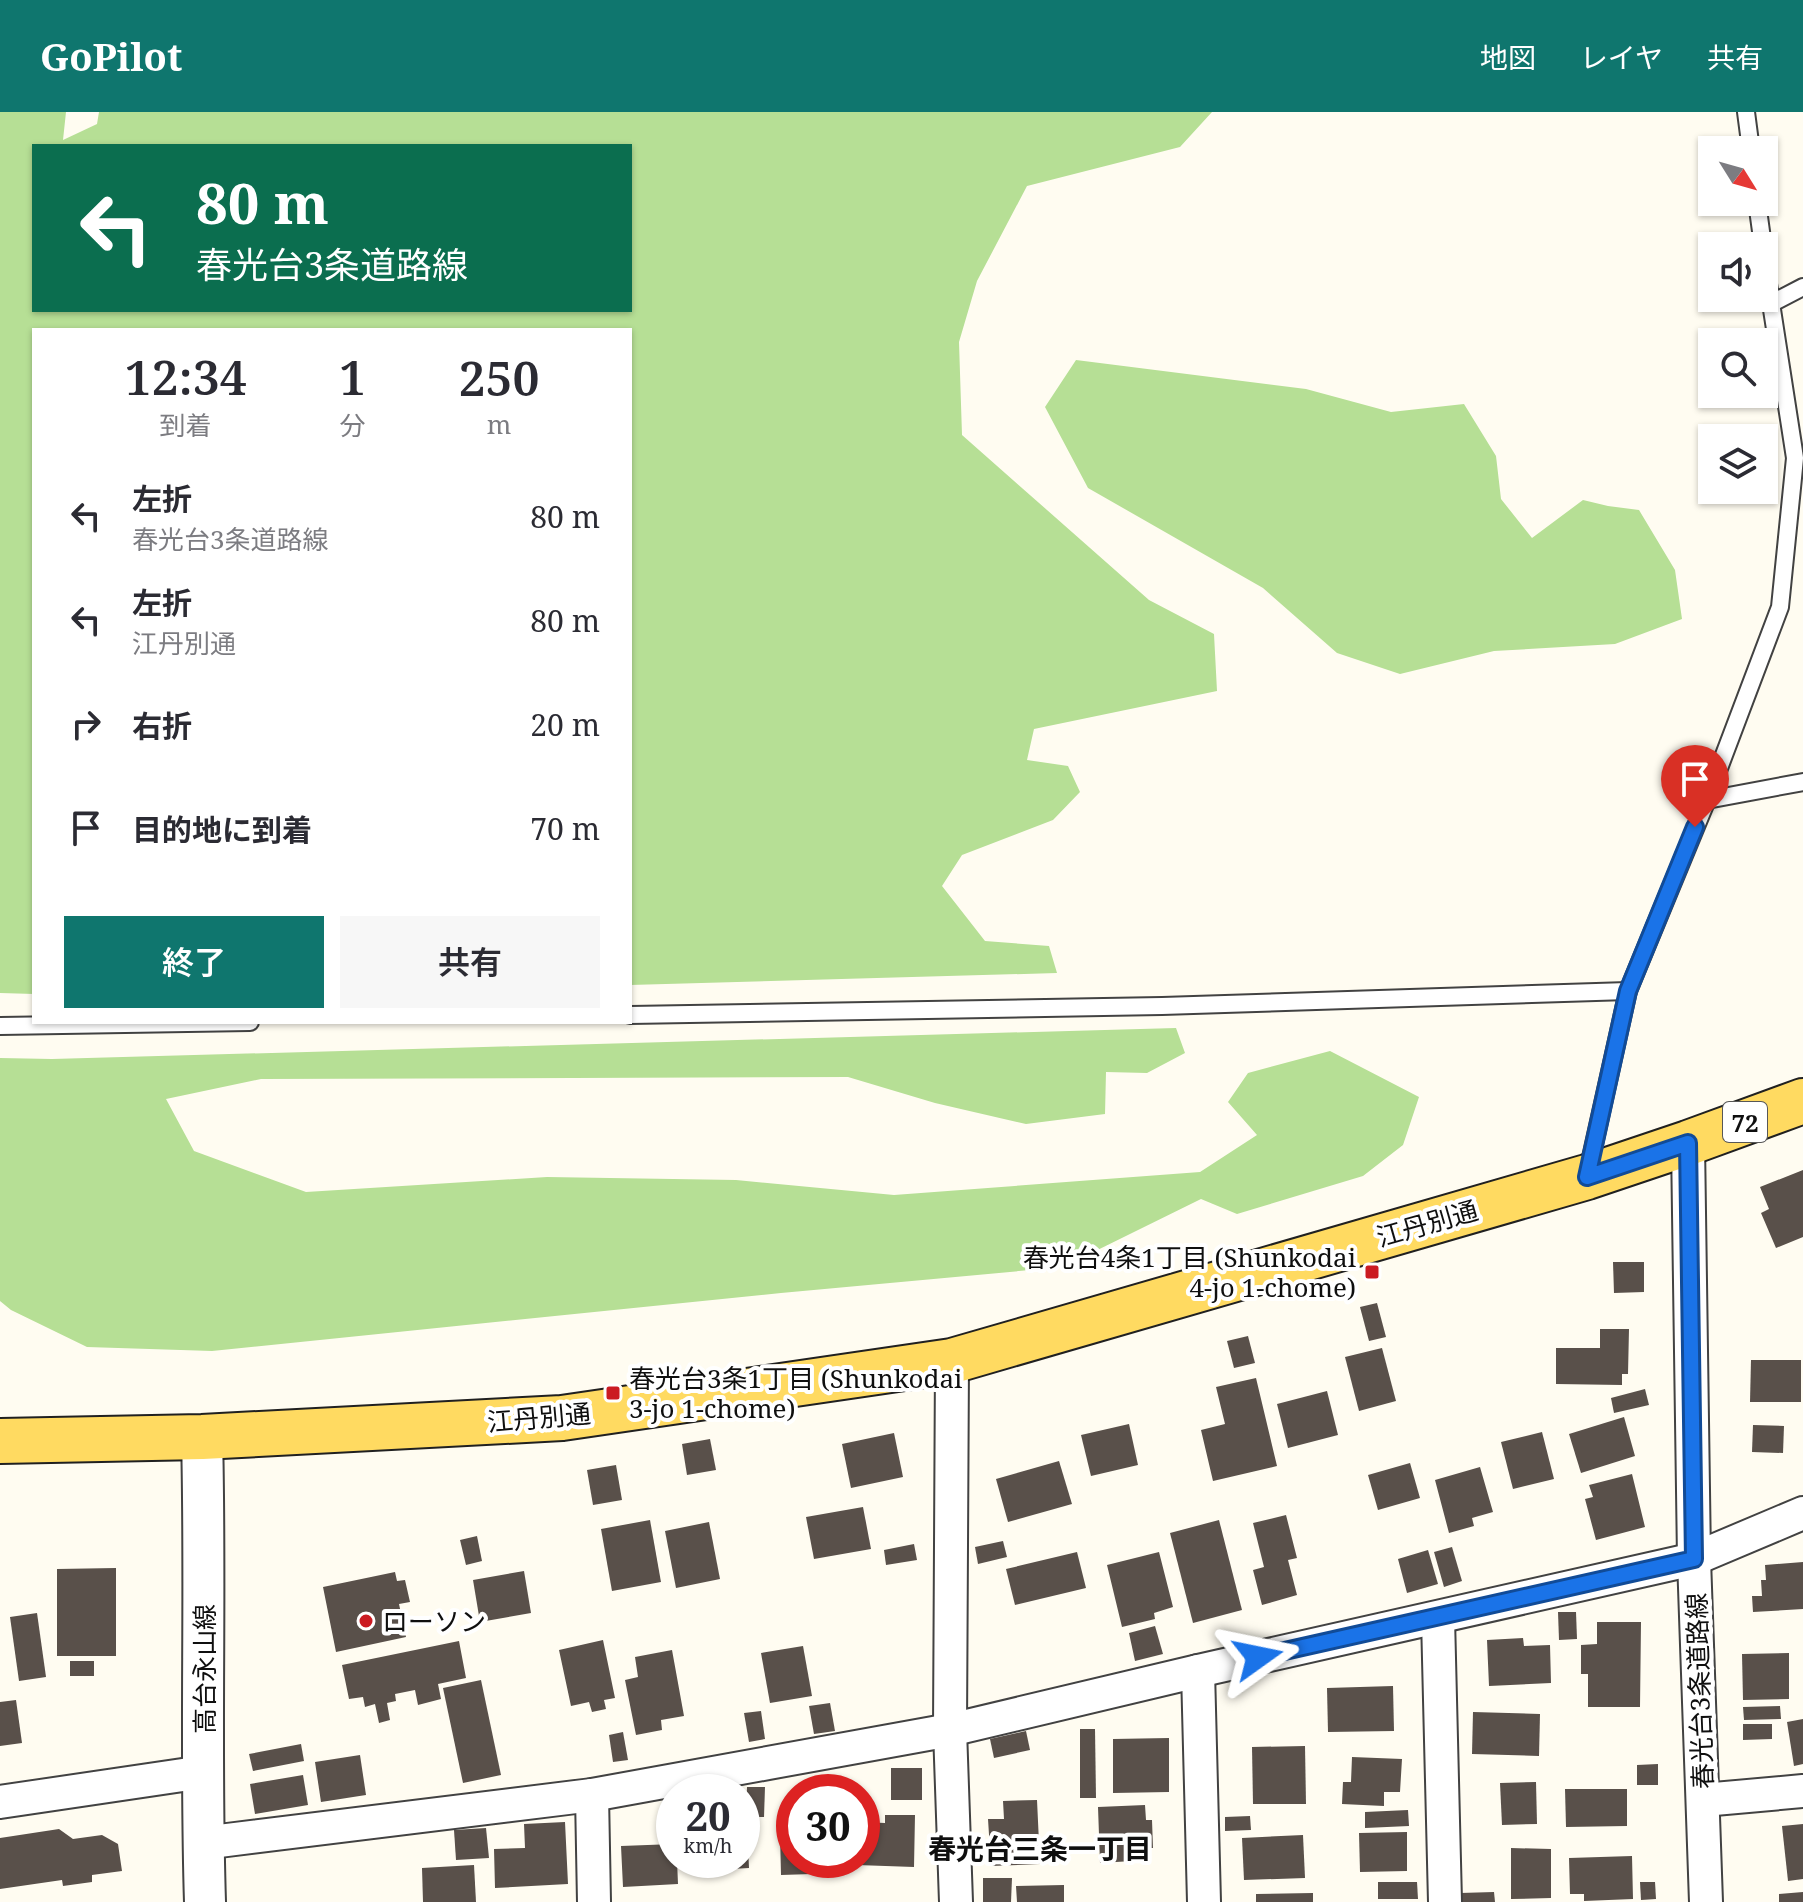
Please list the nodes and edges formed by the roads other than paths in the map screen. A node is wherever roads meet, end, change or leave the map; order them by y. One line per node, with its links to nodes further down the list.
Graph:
1 (1746, 112): 2 (lane)
2 (1749, 136)
3 (1803, 287): 4 (lane)
4 (1778, 300)
5 (1771, 312): 7 (lane)
6 (1803, 782): 7 (lane)
7 (1707, 800): 8 (lane)
8 (1628, 991): 9 (lane); 14 (lane)
9 (632, 1015)
10 (125, 1024): 11 (lane)
11 (0, 1026)
12 (1803, 1101): 13 (main road, 江丹別通 / 72)
13 (1688, 1143): 14 (main road, 江丹別通 / 72); 19 (street, 春光台3条道路線)
14 (1587, 1177): 15 (main road, 江丹別通 / 72)
15 (952, 1361): 16 (main road, 江丹別通 / 72); 22 (street)
16 (202, 1437): 17 (main road, 江丹別通 / 72); 23 (street, 高台永山線)
17 (0, 1441)
18 (1803, 1513): 19 (street)
19 (1694, 1559): 20 (street); 26 (street, 春光台3条道路線)
20 (1438, 1618): 21 (street); 33 (street)
21 (1198, 1671): 22 (street); 32 (street)
22 (950, 1730): 25 (street); 31 (street)
23 (203, 1772): 27 (street); 28 (street, 高台永山線)
24 (1803, 1791): 26 (street)
25 (592, 1795): 28 (street); 30 (street)
26 (1703, 1800): 34 (street, 春光台3条道路線)
27 (0, 1802)
28 (203, 1843): 29 (street, 高台永山線)
29 (205, 1902)
30 (594, 1902)
31 (956, 1902)
32 (1204, 1902)
33 (1445, 1902)
34 (1706, 1902)

